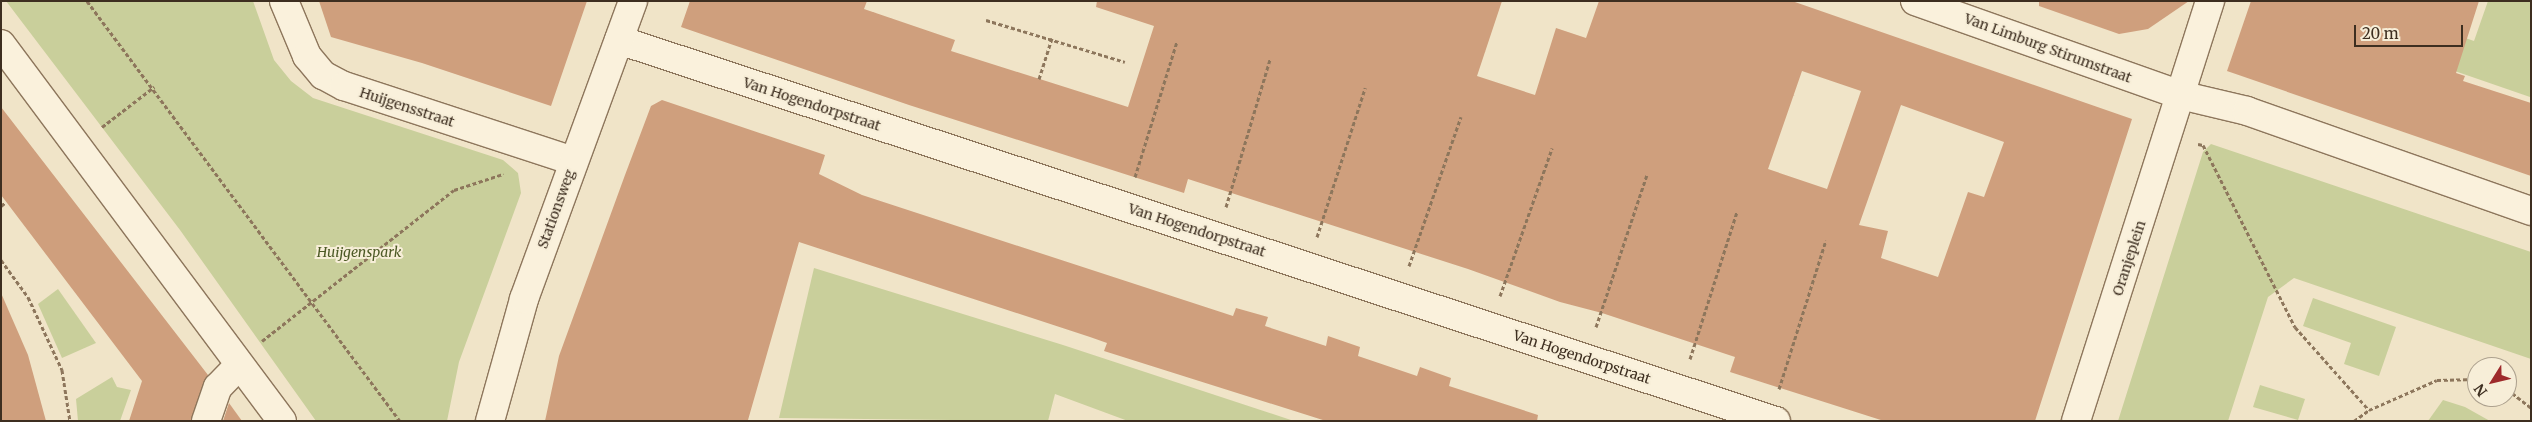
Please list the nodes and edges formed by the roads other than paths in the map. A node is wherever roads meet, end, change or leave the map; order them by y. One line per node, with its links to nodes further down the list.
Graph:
1 (284, 1): 8 (street, Huijgensstraat)
2 (633, 1): 5 (street, Stationsweg)
3 (1915, 1): 7 (street, Van Limburg Stirumstraat)
4 (2210, 1): 7 (street, Oranjeplein)
5 (619, 40): 8 (street, Stationsweg); 11 (street, Van Hogendorpstraat)
6 (1, 44): 10 (street)
7 (2180, 95): 9 (street, Van Limburg Stirumstraat); 15 (street, Oranjeplein)
8 (573, 161): 14 (street, Stationsweg)
9 (2531, 211)
10 (239, 365): 12 (street); 13 (street)
11 (1772, 420)
12 (206, 421)
13 (282, 421)
14 (490, 421)
15 (2076, 421)

